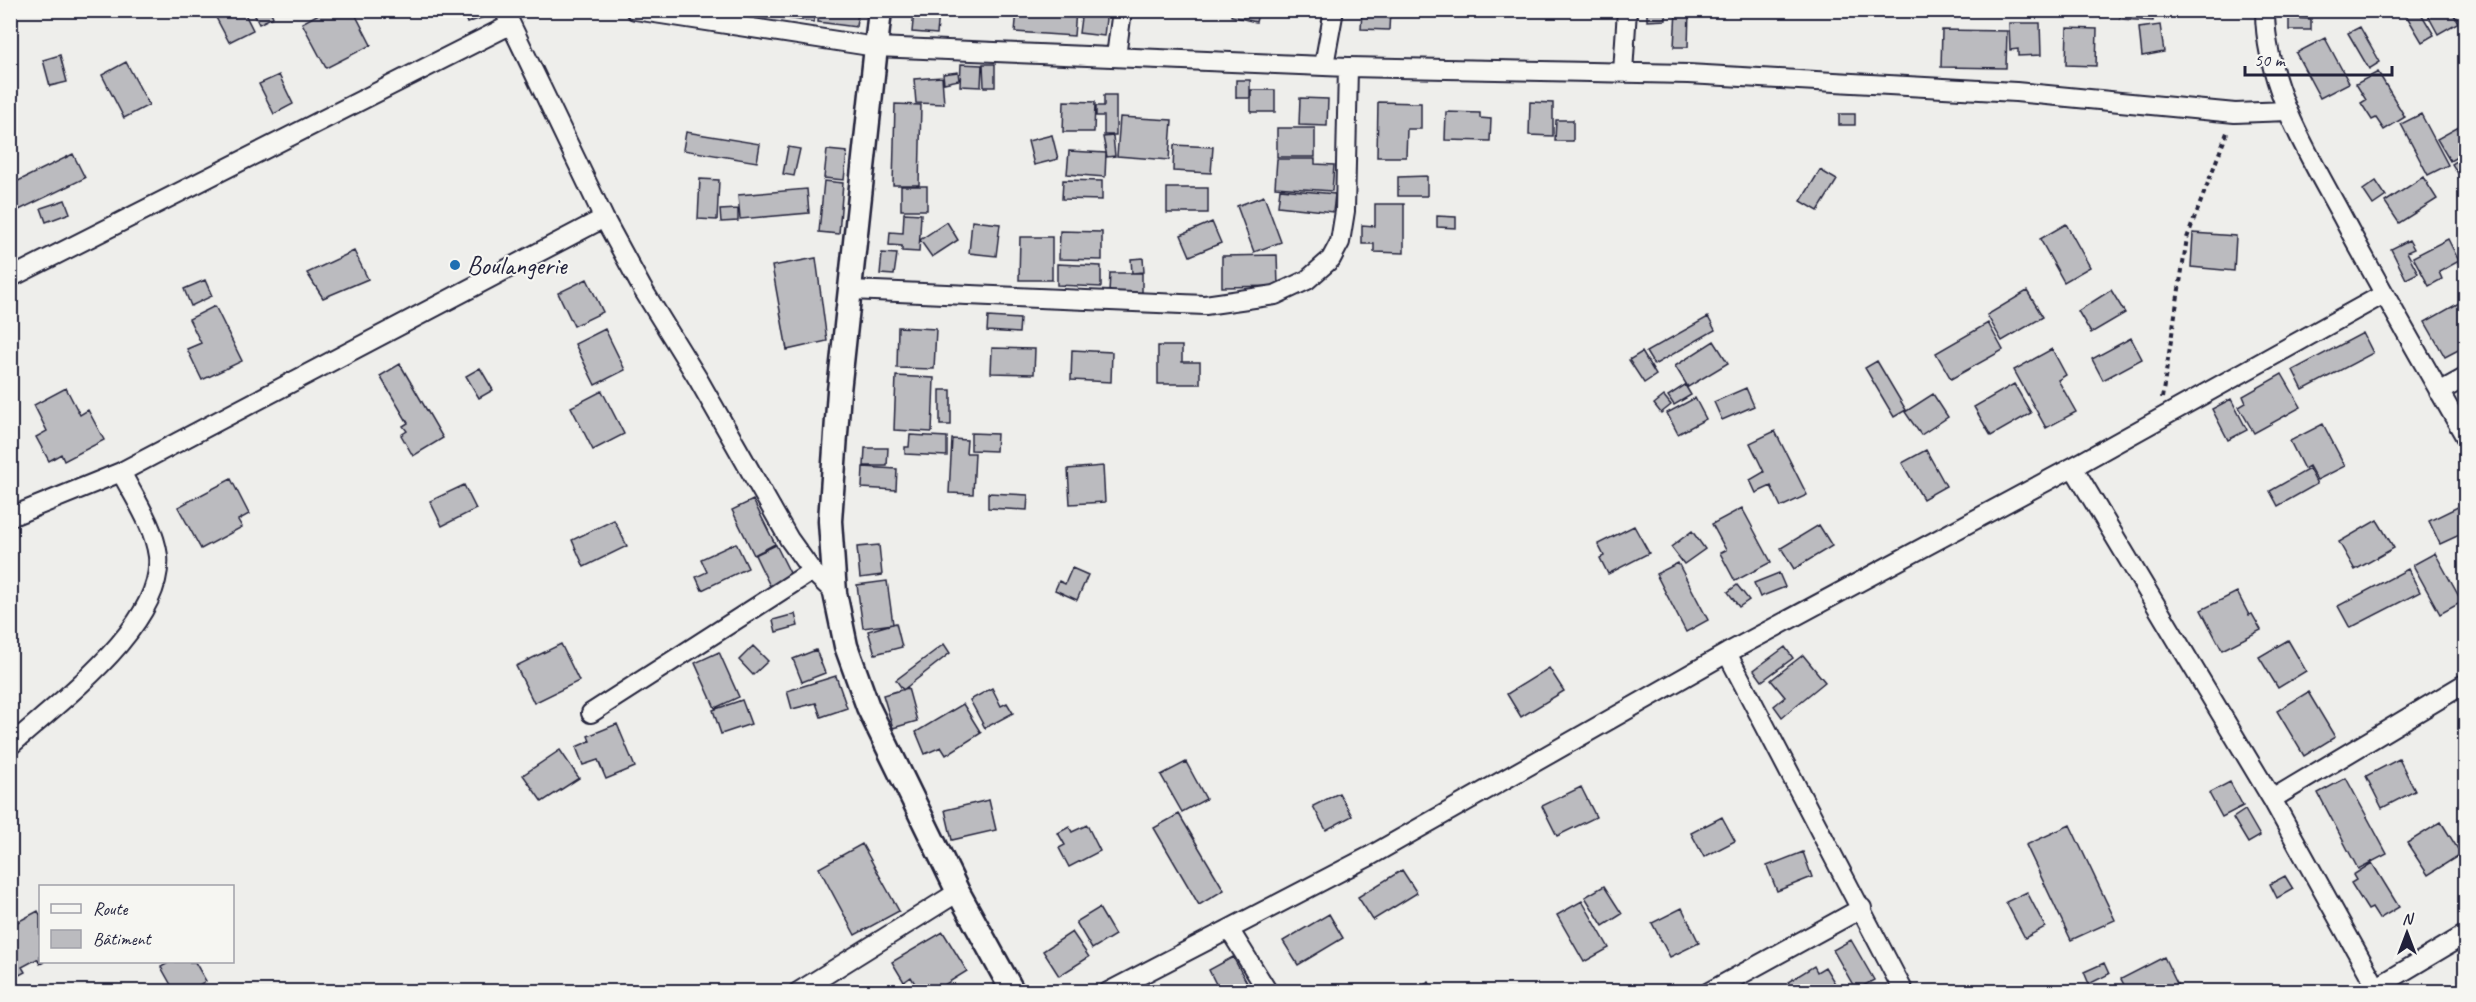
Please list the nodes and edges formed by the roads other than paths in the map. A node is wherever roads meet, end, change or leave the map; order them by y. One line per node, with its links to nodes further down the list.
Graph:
1 (635, 10): 10 (street)
2 (880, 10): 10 (street)
3 (1122, 10): 11 (street)
4 (1334, 10): 12 (street)
5 (1628, 10): 14 (street)
6 (2265, 10): 15 (street)
7 (2463, 10): 8 (street)
8 (2466, 16)
9 (507, 18): 16 (street); 17 (street)
10 (876, 47): 11 (street); 18 (street)
11 (1116, 57): 12 (street)
12 (1324, 65): 13 (street)
13 (1348, 67): 14 (street); 18 (street)
14 (1623, 72): 15 (street)
15 (2288, 111): 19 (street)
16 (604, 218): 24 (street); 26 (street)
17 (10, 278)
18 (851, 290): 27 (street)
19 (2384, 294): 21 (street); 23 (street)
20 (2466, 377): 21 (street)
21 (2439, 392): 22 (street)
22 (2466, 438)
23 (2073, 467): 28 (street); 32 (street)
24 (121, 472): 25 (street); 31 (street)
25 (10, 517)
26 (812, 571): 27 (street); 30 (street)
27 (835, 593): 33 (street)
28 (1727, 653): 34 (street); 35 (street)
29 (2466, 683): 32 (street)
30 (591, 713)
31 (10, 746)
32 (2272, 799): 37 (street)
33 (958, 892): 38 (street); 39 (street)
34 (1862, 908): 42 (street); 43 (street)
35 (1229, 929): 40 (street); 41 (street)
36 (2466, 934): 37 (street)
37 (2375, 990)
38 (798, 992)
39 (1013, 992)
40 (1108, 992)
41 (1268, 992)
42 (1709, 992)
43 (1904, 992)

